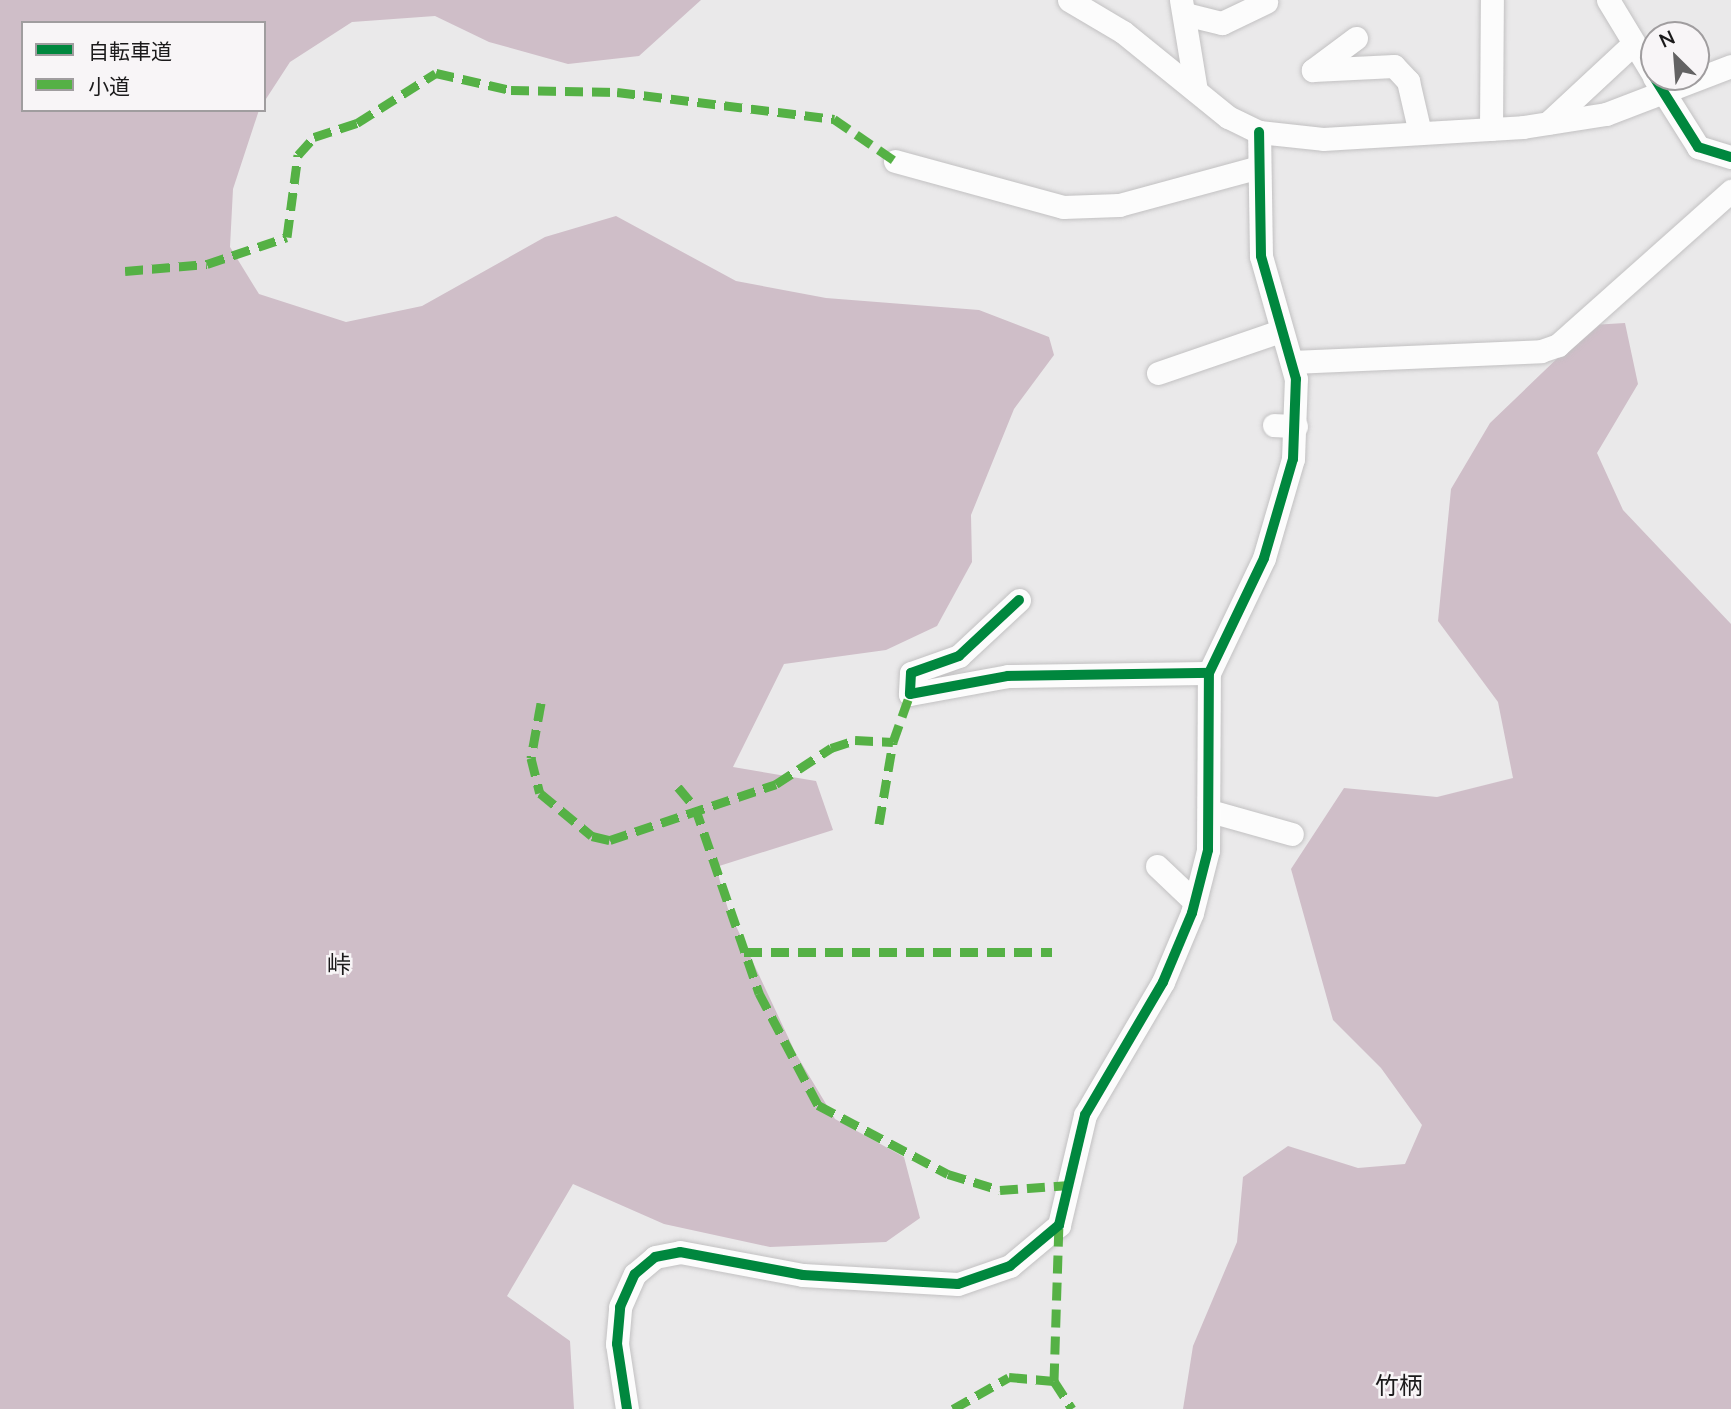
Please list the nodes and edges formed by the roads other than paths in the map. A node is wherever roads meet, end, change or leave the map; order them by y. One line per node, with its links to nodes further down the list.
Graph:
1 (1069, 0): 12 (street)
2 (1492, 0): 15 (street)
3 (1608, 0): 7 (street)
4 (1266, 2): 5 (street)
5 (1183, 7): 12 (street)
6 (1356, 38): 17 (street)
7 (1633, 44): 8 (street); 14 (street)
8 (1640, 55)
9 (1731, 66): 10 (street)
10 (1710, 71)
11 (1640, 90): 14 (street)
12 (1196, 91): 16 (street)
13 (1663, 91): 19 (street)
14 (1548, 123): 15 (street)
15 (1491, 129): 17 (street)
16 (1259, 132): 17 (street); 20 (street)
17 (1420, 133)
18 (895, 161): 20 (street)
19 (1730, 162)
20 (1255, 168): 22 (street)
21 (1731, 191): 23 (street)
22 (1280, 331): 23 (street); 24 (street)
23 (1292, 362): 26 (street)
24 (1158, 373)
25 (1020, 600): 26 (street)
26 (1209, 673): 27 (street)
27 (1210, 811): 28 (street); 30 (street)
28 (1292, 834)
29 (1157, 866): 30 (street)
30 (1194, 901): 31 (street)
31 (627, 1409)

